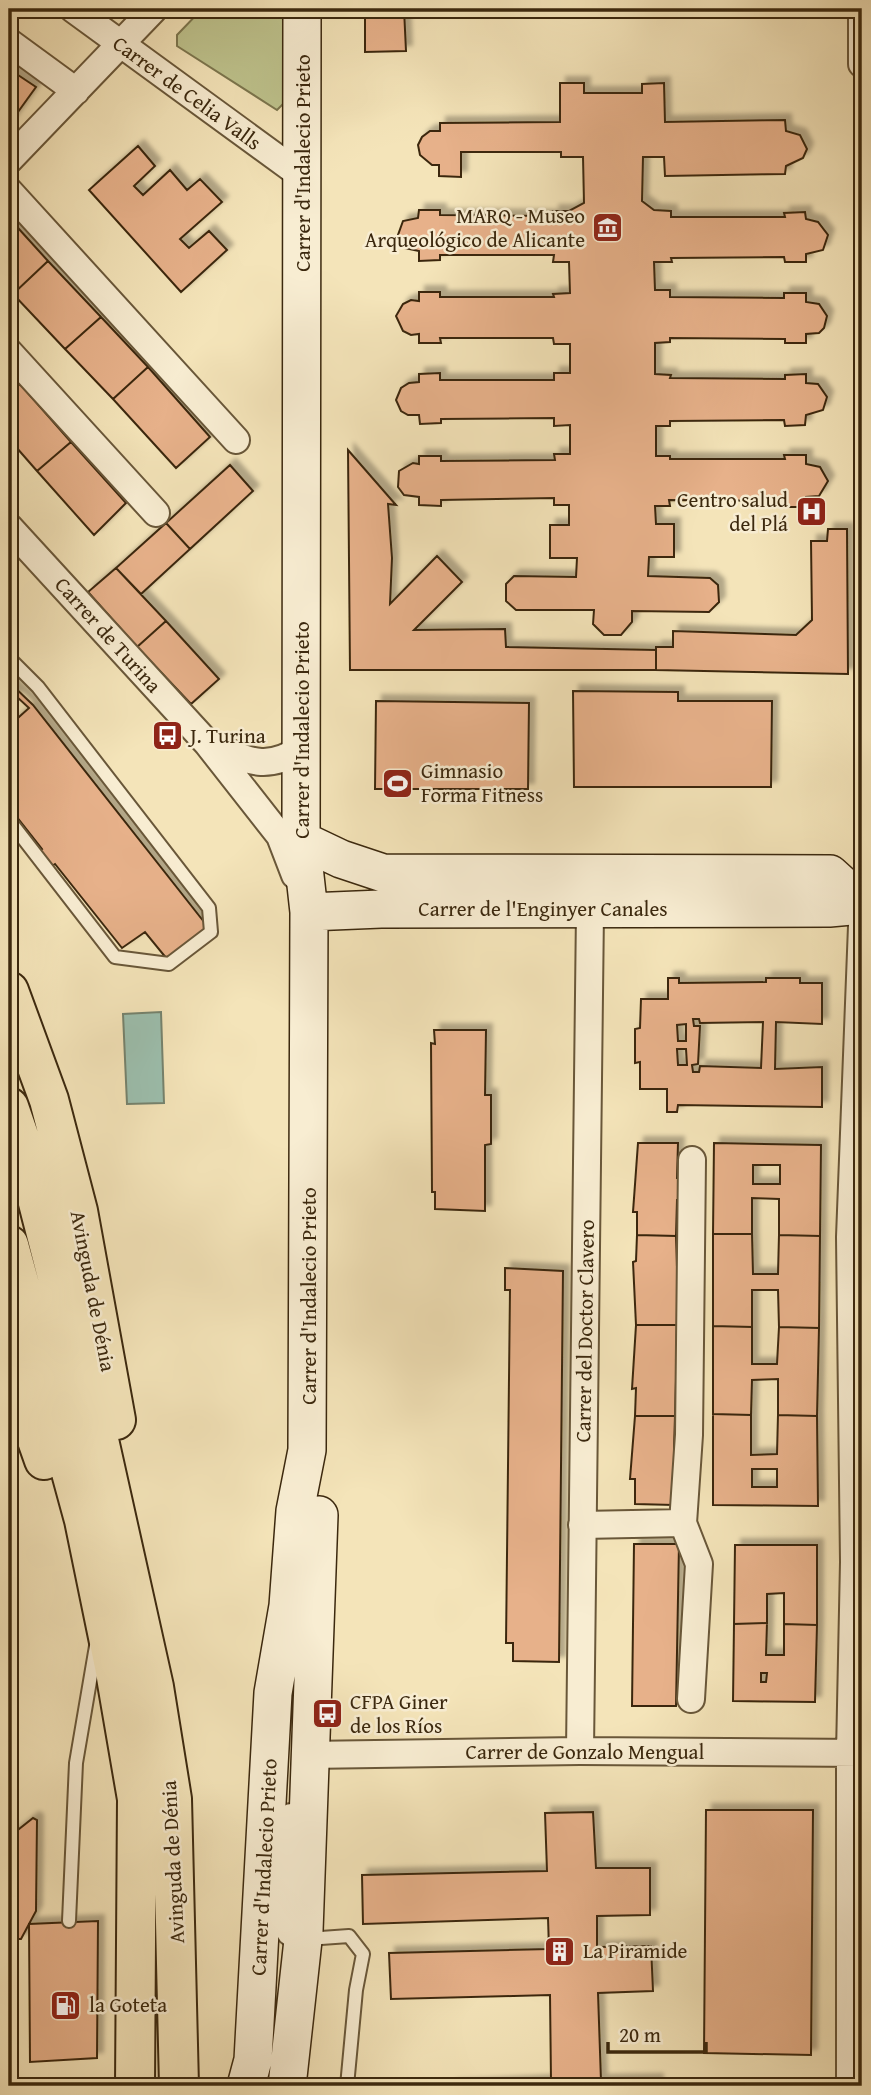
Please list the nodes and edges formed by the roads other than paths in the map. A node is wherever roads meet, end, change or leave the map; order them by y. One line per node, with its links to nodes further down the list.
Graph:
1 (73, 9): 7 (street, Carrer de Celia Valls)
2 (154, 9): 7 (street)
3 (302, 9): 11 (street, Carrer d'Indalecio Prieto)
4 (862, 9): 5 (street)
5 (862, 18): 8 (street)
6 (9, 42): 9 (street)
7 (121, 45): 9 (street); 11 (street, Carrer de Celia Valls)
8 (862, 64)
9 (76, 91): 10 (street)
10 (9, 160)
11 (302, 176): 19 (street, Carrer d'Indalecio Prieto)
12 (9, 191): 14 (street)
13 (9, 352): 15 (street)
14 (236, 440)
15 (156, 513)
16 (9, 527): 18 (street, Carrer de Turina)
17 (9, 658): 20 (lane)
18 (207, 743): 19 (street, Carrer de Turina); 25 (street, Carrer de Turina)
19 (303, 748): 21 (street, Carrer d'Indalecio Prieto)
20 (9, 820)
21 (301, 840): 22 (street, Carrer de l'Enginyer Canales); 25 (street, Carrer d'Indalecio Prieto)
22 (383, 873): 23 (street, Carrer de l'Enginyer Canales); 25 (street, Carrer de l'Enginyer Canales)
23 (862, 904): 24 (street, Carrer de l'Enginyer Canales)
24 (590, 911): 25 (street, Carrer de l'Enginyer Canales); 35 (street, Carrer del Doctor Clavero)
25 (309, 912): 33 (street, Carrer d'Indalecio Prieto)
26 (862, 926): 30 (street)
27 (9, 991): 37 (main road, Avinguda de Dénia)
28 (9, 1107): 37 (main road, Avinguda de Dénia)
29 (692, 1160): 34 (street)
30 (856, 1236): 36 (street)
31 (9, 1245): 40 (main road, Avinguda de Dénia)
32 (9, 1361): 39 (main road, Avinguda de Dénia)
33 (307, 1450): 38 (street, Carrer d'Indalecio Prieto); 44 (street, Carrer d'Indalecio Prieto)
34 (683, 1523): 35 (street); 41 (street)
35 (582, 1525): 42 (street, Carrer del Doctor Clavero)
36 (858, 1562): 43 (street)
37 (137, 1599): 48 (main road, Avinguda de Dénia)
38 (288, 1606): 46 (street, Carrer d'Indalecio Prieto); 49 (street, Carrer d'Indalecio Prieto)
39 (100, 1625): 40 (main road, Avinguda de Dénia); 45 (lane)
40 (115, 1671): 47 (main road, Avinguda de Dénia)
41 (691, 1699)
42 (580, 1751): 43 (street, Carrer de Gonzalo Mengual); 44 (street, Carrer de Gonzalo Mengual)
43 (856, 1753): 52 (street)
44 (309, 1755): 46 (street, Carrer d'Indalecio Prieto)
45 (69, 1921)
46 (303, 1939): 50 (street, Carrer d'Indalecio Prieto); 51 (lane)
47 (135, 2086)
48 (179, 2086)
49 (246, 2086)
50 (287, 2086)
51 (347, 2086)
52 (850, 2086)

